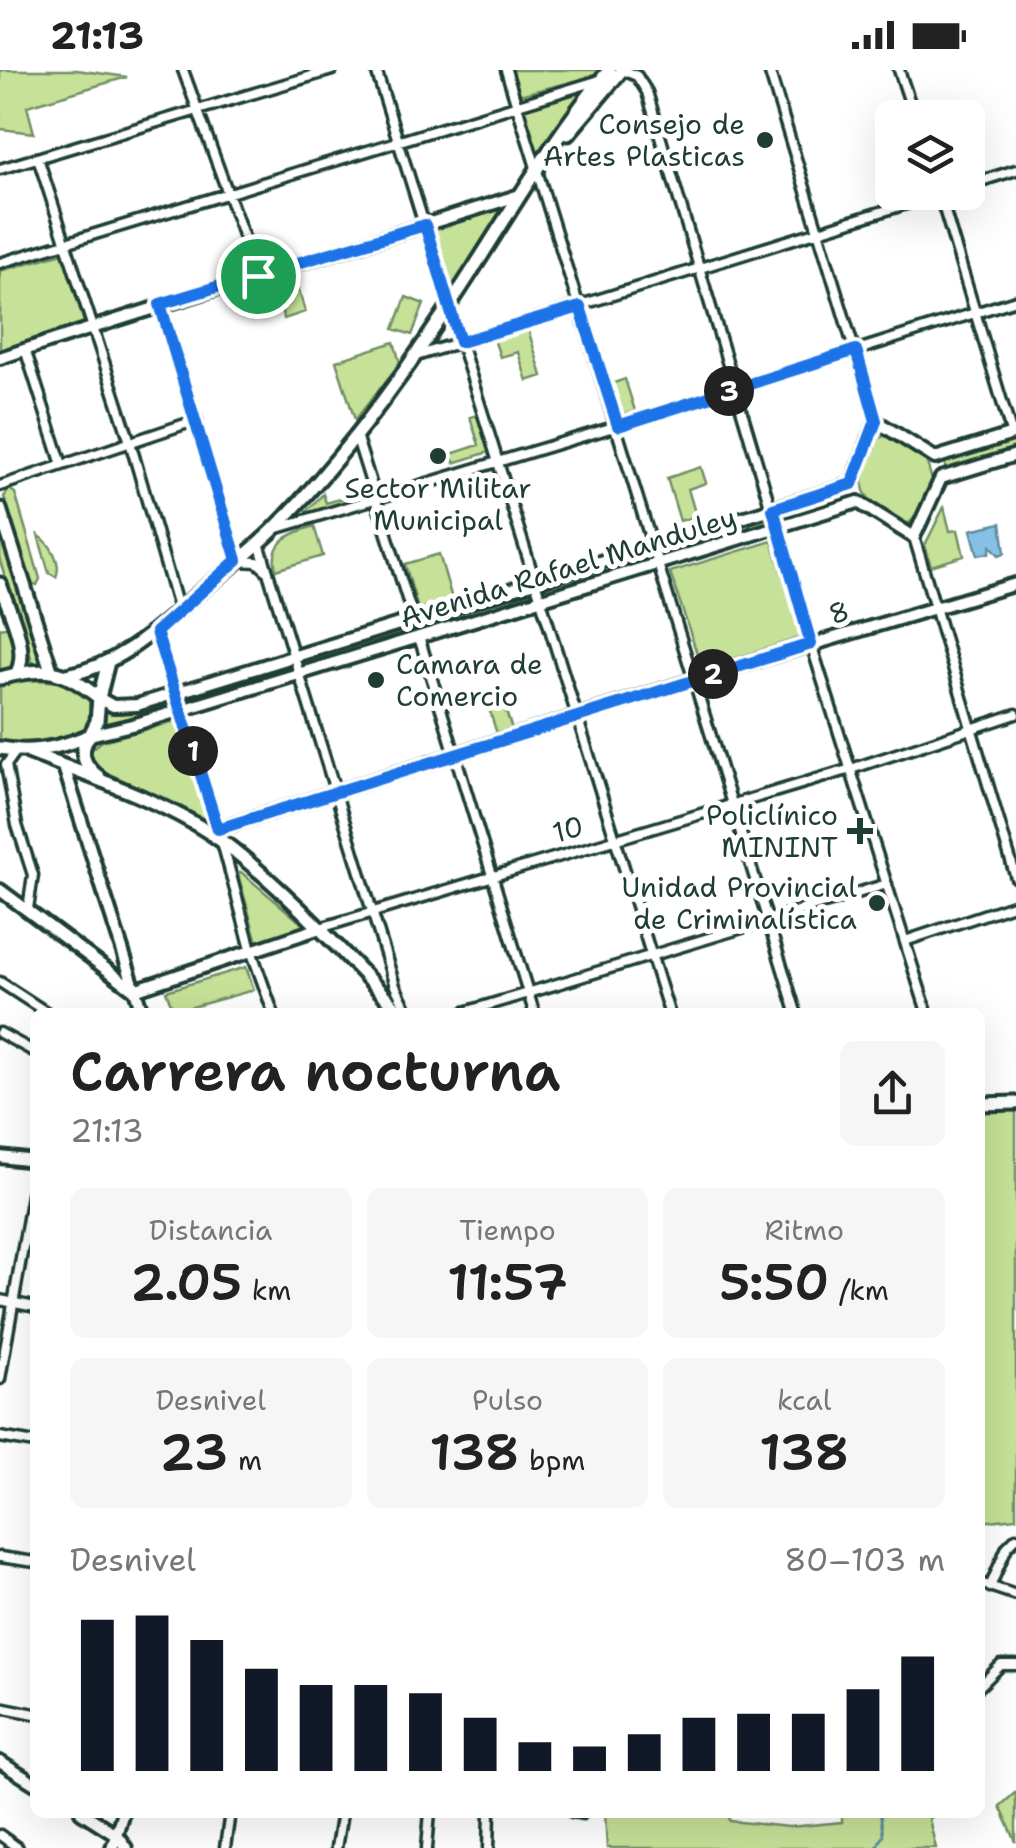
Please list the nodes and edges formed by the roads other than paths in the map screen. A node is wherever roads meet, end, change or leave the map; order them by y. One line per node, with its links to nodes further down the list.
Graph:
1 (183, 70): 11 (street)
2 (332, 70): 11 (street)
3 (376, 70): 12 (street)
4 (506, 70): 10 (street)
5 (623, 70): 14 (main road); 26 (street)
6 (769, 70): 23 (street)
7 (899, 70): 9 (street)
8 (605, 75): 10 (street); 14 (main road)
9 (908, 100)
10 (517, 106): 12 (street); 14 (street)
11 (199, 110): 13 (street); 18 (street)
12 (398, 142): 18 (street); 22 (street)
13 (38, 158): 15 (street); 24 (street)
14 (539, 168): 19 (main road); 31 (street)
15 (0, 169)
16 (1016, 170): 17 (street)
17 (985, 180)
18 (230, 193): 24 (street); 27 (street)
19 (520, 195): 22 (main road); 30 (main road)
20 (886, 210): 23 (street)
21 (946, 210): 32 (street)
22 (425, 225): 27 (main road); 30 (street)
23 (818, 231): 26 (street); 36 (street)
24 (65, 243): 25 (street); 33 (street)
25 (0, 263)
26 (699, 267): 31 (street); 39 (street)
27 (258, 276): 29 (main road)
28 (1016, 300): 32 (street)
29 (160, 304): 33 (main road); 40 (street)
30 (450, 305): 34 (street); 37 (main road)
31 (580, 307): 34 (street); 42 (street)
32 (974, 314): 36 (street); 43 (street)
33 (92, 327): 35 (main road); 45 (street)
34 (460, 342): 37 (street); 48 (street)
35 (25, 349): 38 (main road); 49 (street)
36 (856, 350): 39 (street); 41 (street)
37 (416, 356): 44 (main road)
38 (0, 358)
39 (734, 389): 42 (street); 56 (street)
40 (196, 420): 45 (street); 62 (street)
41 (876, 421): 47 (main road); 51 (main road)
42 (618, 426): 48 (street); 61 (street)
43 (1014, 434): 47 (main road)
44 (356, 435): 53 (street); 58 (main road)
45 (130, 442): 49 (street); 70 (street)
46 (1016, 455): 50 (main road)
47 (935, 458): 50 (main road)
48 (496, 462): 53 (street); 65 (street)
49 (62, 465): 52 (street)
50 (941, 478): 59 (main road)
51 (852, 484): 54 (main road); 56 (main road, Avenida Rafael Manduley)
52 (0, 486)
53 (377, 498): 58 (street); 71 (street)
54 (858, 502): 57 (main road, Avenida Rafael Manduley); 59 (main road)
55 (0, 509): 77 (main road)
56 (773, 509): 57 (street); 61 (main road, Avenida Rafael Manduley)
57 (778, 527): 63 (main road, Avenida Rafael Manduley); 74 (street)
58 (274, 530): 60 (main road)
59 (914, 537): 69 (street)
60 (260, 543): 62 (main road); 64 (street)
61 (655, 547): 63 (street); 65 (main road, Avenida Rafael Manduley)
62 (237, 560): 64 (street); 70 (main road)
63 (660, 562): 68 (main road, Avenida Rafael Manduley); 82 (street)
64 (269, 575): 75 (street)
65 (535, 582): 68 (street); 71 (main road, Avenida Rafael Manduley)
66 (0, 584): 78 (main road)
67 (1016, 584): 69 (main road, 8)
68 (541, 599): 73 (main road, Avenida Rafael Manduley); 87 (street)
69 (934, 608): 74 (main road, 8); 88 (street)
70 (179, 610): 72 (main road)
71 (414, 621): 75 (main road, Avenida Rafael Manduley)
72 (156, 632): 76 (main road); 83 (street)
73 (419, 637): 79 (main road, Avenida Rafael Manduley); 92 (street)
74 (811, 644): 82 (main road, 8); 94 (street)
75 (294, 657): 79 (street); 83 (main road, Avenida Rafael Manduley)
76 (108, 662): 80 (main road); 84 (main road)
77 (51, 670): 78 (main road); 80 (main road)
78 (16, 674): 81 (main road)
79 (299, 674): 85 (main road, Avenida Rafael Manduley); 96 (street)
80 (66, 675): 84 (main road)
81 (0, 678)
82 (696, 679): 87 (main road, 8); 97 (street)
83 (176, 693): 84 (main road, Avenida Rafael Manduley); 85 (street)
84 (99, 698): 89 (main road)
85 (182, 710): 89 (main road, Avenida Rafael Manduley); 98 (street)
86 (1016, 714): 88 (street, 10)
87 (578, 718): 92 (main road, 8); 99 (street)
88 (971, 728): 94 (street, 10); 101 (street)
89 (90, 734): 91 (main road); 95 (main road)
90 (0, 748): 91 (main road)
91 (22, 751): 93 (main road); 105 (street)
92 (455, 755): 96 (main road, 8); 100 (street)
93 (64, 767): 95 (main road); 113 (main road)
94 (850, 769): 97 (street, 10); 102 (street)
95 (114, 788): 98 (main road)
96 (335, 794): 98 (main road, 8); 106 (street)
97 (734, 802): 99 (street, 10); 107 (street)
98 (220, 835): 108 (main road); 110 (street)
99 (615, 838): 100 (street, 10); 111 (street)
100 (492, 876): 106 (street, 10); 114 (street)
101 (1016, 878)
102 (887, 884): 107 (street); 109 (street)
103 (1, 894): 105 (main road)
104 (1016, 904): 109 (street)
105 (28, 909): 113 (main road)
106 (372, 912): 108 (street, 10); 119 (street)
107 (769, 921): 111 (street); 123 (street)
108 (320, 928): 110 (main road, 10); 118 (main road)
109 (904, 941): 124 (street)
110 (252, 952): 113 (main road, 10); 117 (street)
111 (651, 956): 114 (street); 122 (street)
112 (0, 982): 115 (street)
113 (134, 990): 116 (main road)
114 (528, 993): 120 (street); 121 (street)
115 (40, 1008)
116 (141, 1008)
117 (272, 1008)
118 (400, 1008)
119 (403, 1008)
120 (478, 1008)
121 (533, 1008)
122 (668, 1008)
123 (795, 1008)
124 (925, 1008)
125 (0, 1033): 126 (street)
126 (30, 1049)
127 (985, 1104): 128 (main road)
128 (1016, 1104)
129 (0, 1157): 130 (main road)
130 (30, 1161)
131 (30, 1206): 133 (street)
132 (0, 1300): 133 (street)
133 (13, 1303): 134 (street); 135 (street)
134 (30, 1305)
135 (0, 1379)
136 (0, 1437): 137 (street)
137 (30, 1442)
138 (1016, 1538): 142 (street)
139 (0, 1557): 140 (street)
140 (30, 1561)
141 (985, 1585): 142 (street)
142 (990, 1587): 143 (street)
143 (1016, 1595)
144 (1016, 1665): 145 (street)
145 (985, 1681)
146 (0, 1707): 147 (street)
147 (30, 1713)
148 (0, 1762): 149 (main road)
149 (30, 1781)
150 (90, 1818): 158 (main road)
151 (122, 1818): 158 (main road)
152 (124, 1818): 161 (main road)
153 (229, 1818): 162 (street)
154 (341, 1818): 163 (street)
155 (430, 1818): 164 (street)
156 (490, 1818): 165 (street)
157 (0, 1835): 159 (street)
158 (117, 1835): 160 (main road); 161 (main road)
159 (18, 1848)
160 (112, 1848)
161 (127, 1848)
162 (225, 1848)
163 (336, 1848)
164 (427, 1848)
165 (489, 1848)

